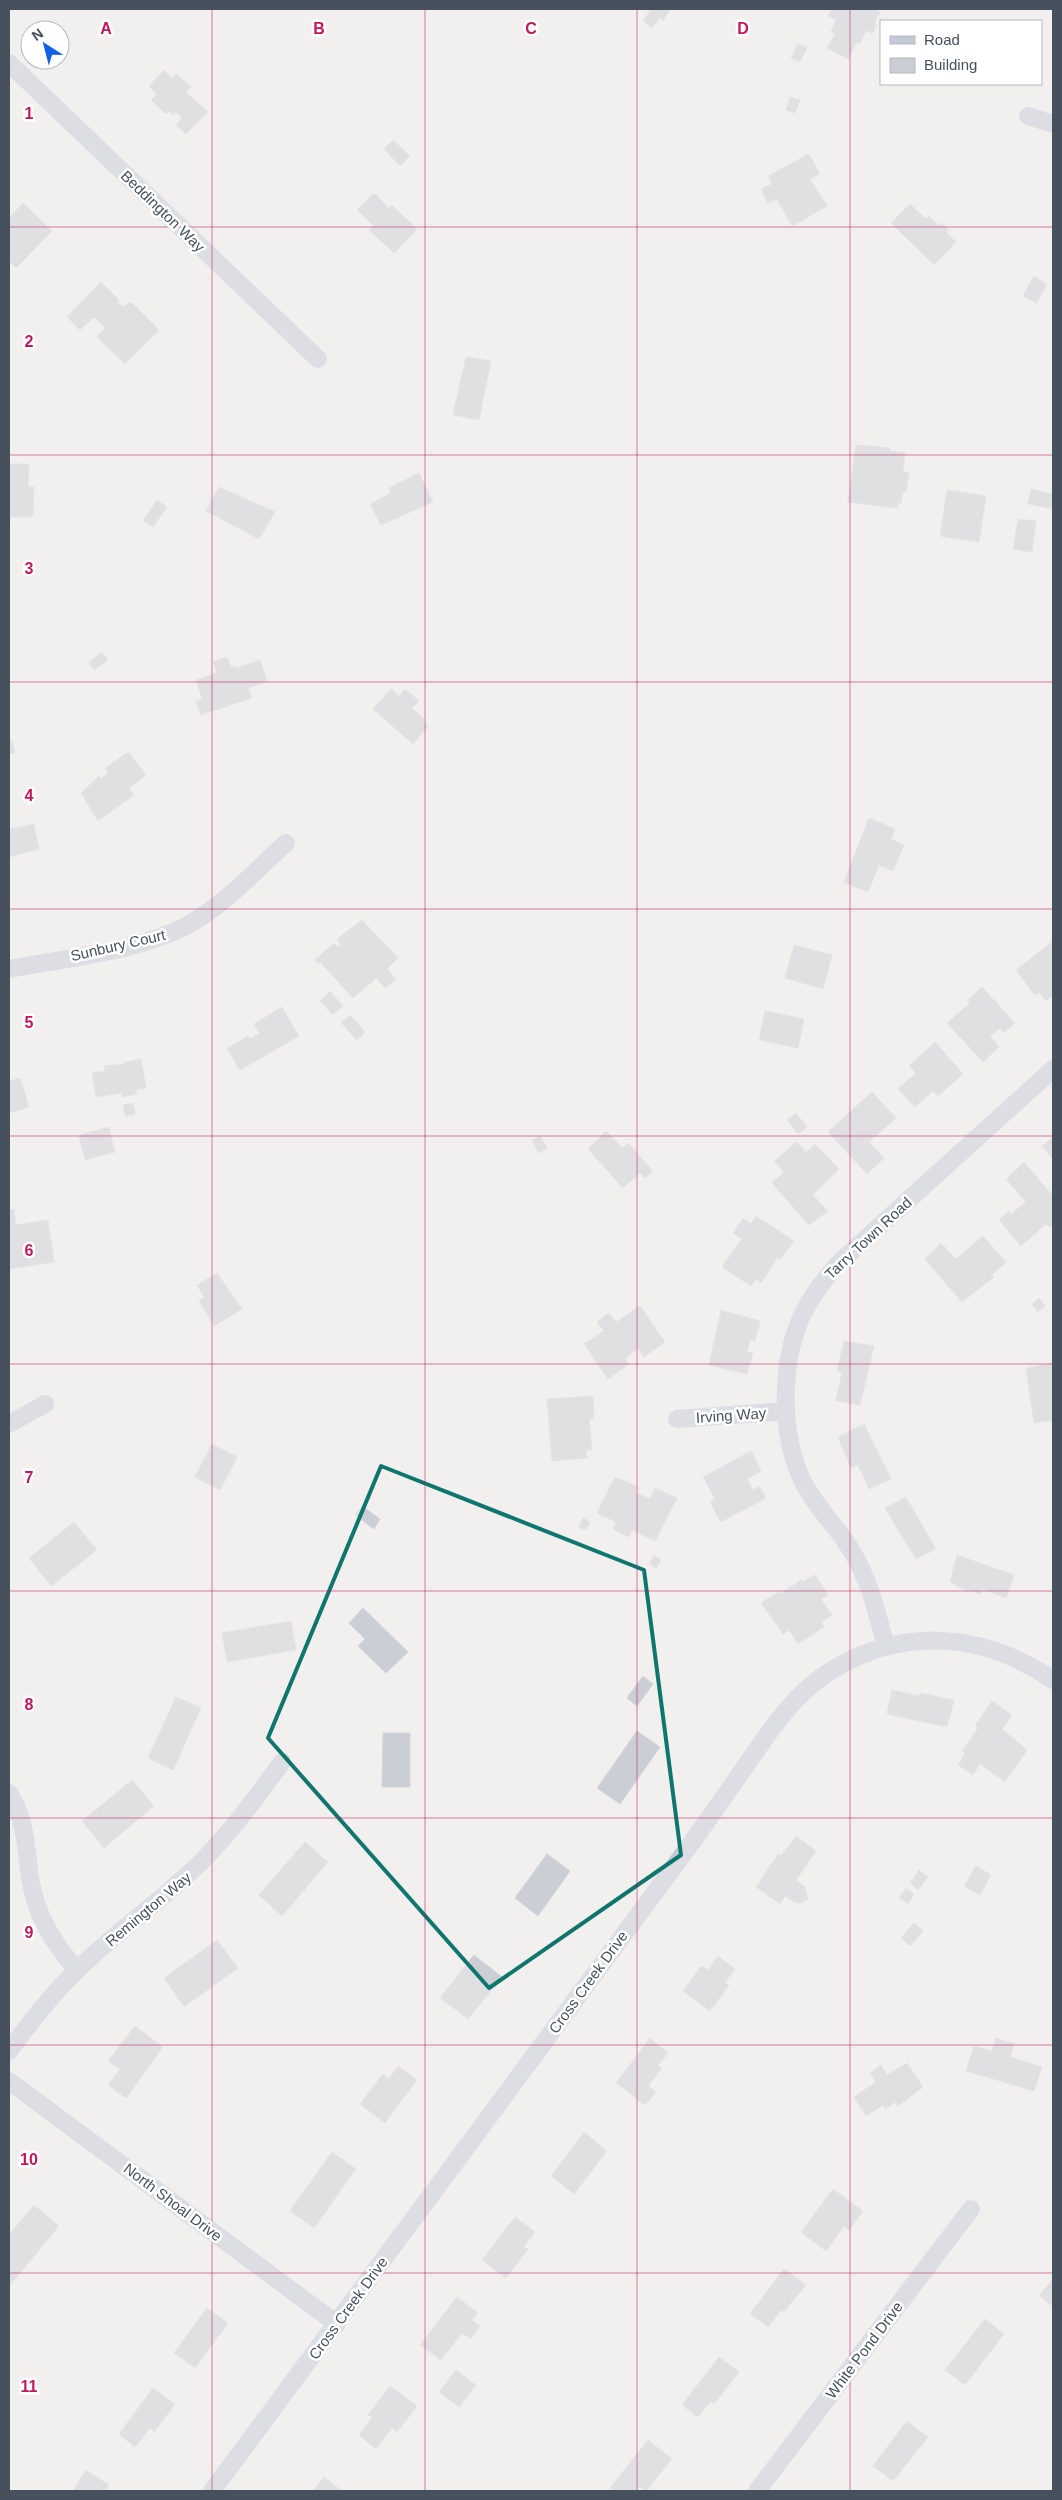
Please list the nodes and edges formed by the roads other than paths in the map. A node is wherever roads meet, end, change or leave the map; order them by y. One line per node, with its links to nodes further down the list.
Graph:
1 (9, 64): 4 (street, Beddington Way)
2 (1028, 116): 3 (street)
3 (1053, 124)
4 (318, 359)
5 (286, 843): 6 (street, Sunbury Court)
6 (9, 969)
7 (1053, 1069): 9 (street, Tarry Town Road)
8 (45, 1404): 11 (street)
9 (786, 1411): 10 (street, Irving Way); 12 (street, Tarry Town Road)
10 (677, 1420)
11 (9, 1424)
12 (886, 1647): 13 (street, Cross Creek Drive); 20 (street, Cross Creek Drive)
13 (1053, 1680)
14 (282, 1762): 16 (street, Remington Way)
15 (9, 1793): 16 (street)
16 (77, 1970): 17 (street, Remington Way)
17 (9, 2051)
18 (9, 2080): 20 (street, North Shoal Drive)
19 (971, 2209): 22 (street, White Pond Drive)
20 (337, 2324): 21 (street, Cross Creek Drive)
21 (212, 2491)
22 (757, 2491)

